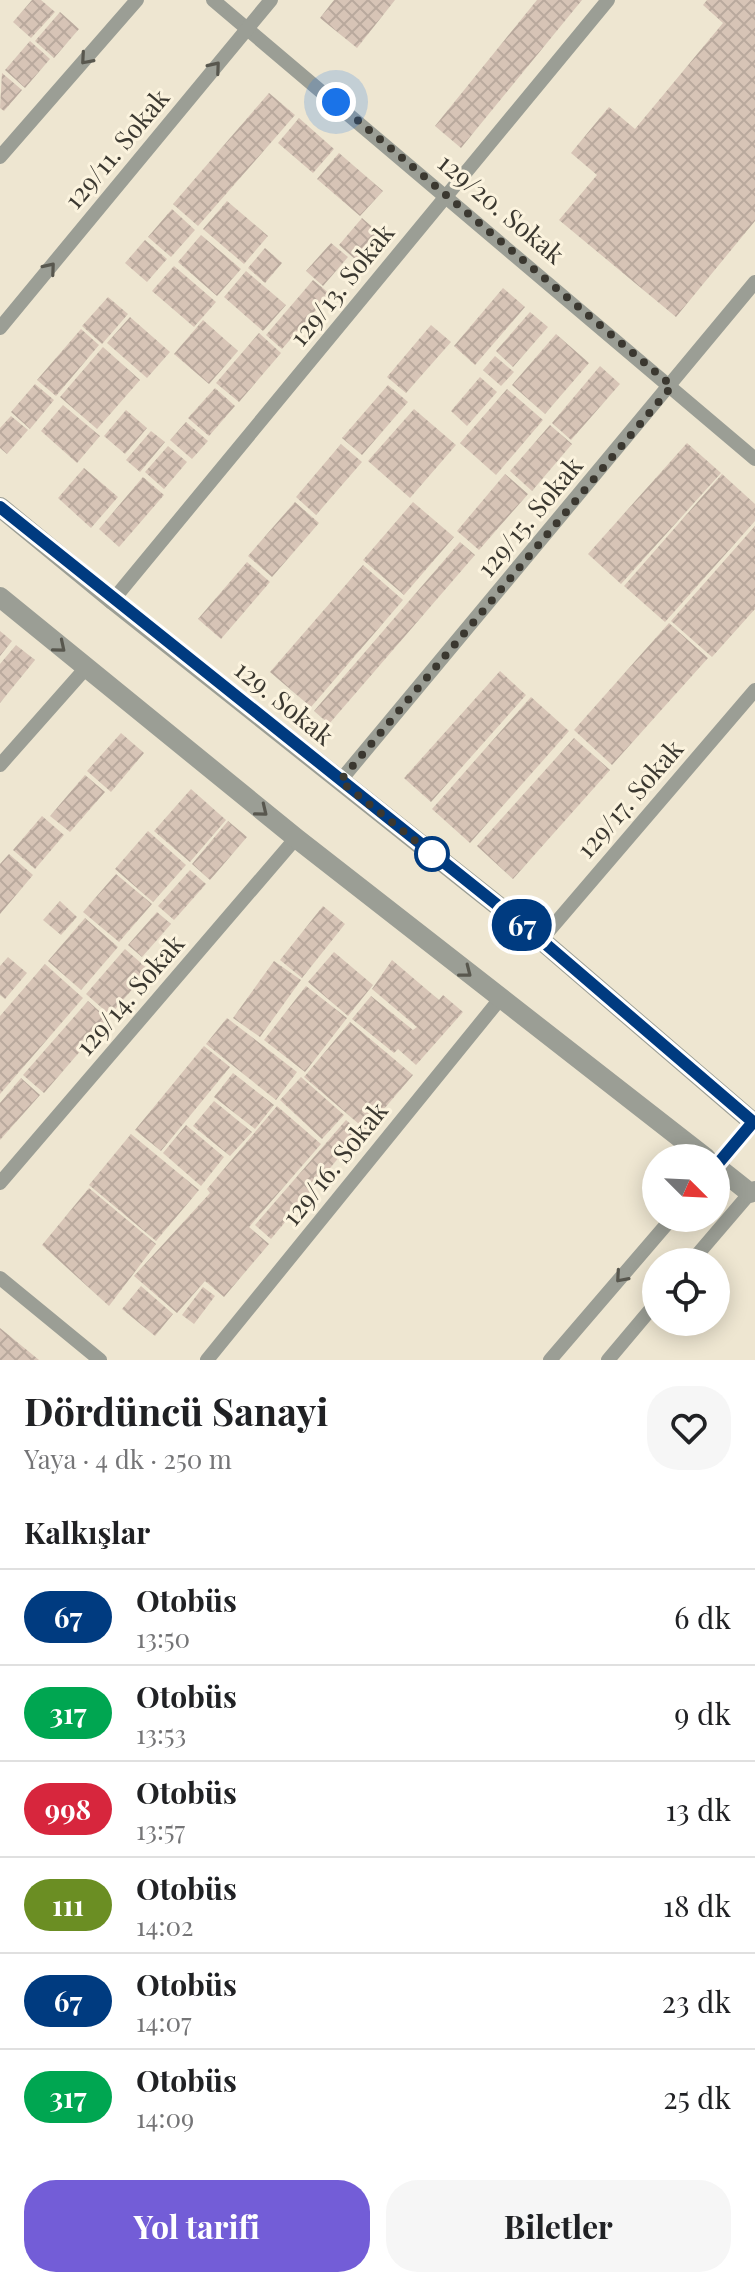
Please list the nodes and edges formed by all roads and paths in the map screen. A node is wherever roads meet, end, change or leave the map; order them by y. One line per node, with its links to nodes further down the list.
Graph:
1 (137, 0): 6 (lane, one-way to 6)
2 (213, 0): 5 (lane, 129/20. Sokak)
3 (271, 0): 5 (lane, 129/11. Sokak)
4 (608, 0): 7 (lane, 129/13. Sokak)
5 (248, 28): 7 (lane, 129/20. Sokak); 9 (lane, 129/11. Sokak, one-way to 5)
6 (0, 157)
7 (447, 195): 10 (lane, 129/20. Sokak); 14 (lane, 129/13. Sokak)
8 (755, 282): 10 (lane, 129/15. Sokak)
9 (0, 328)
10 (672, 386): 11 (lane, 129/20. Sokak); 18 (lane, 129/15. Sokak)
11 (755, 459)
12 (0, 507): 14 (street, 129. Sokak)
13 (0, 597): 15 (street, one-way to 15)
14 (113, 600): 18 (street, 129. Sokak)
15 (85, 669): 17 (lane); 19 (street, one-way to 19)
16 (755, 690): 20 (lane, 129/17. Sokak)
17 (0, 765)
18 (340, 781): 20 (street, 129. Sokak)
19 (296, 838): 21 (street, one-way to 21); 26 (lane, 129/14. Sokak)
20 (541, 940): 22 (street, 129. Sokak)
21 (500, 999): 23 (street); 33 (lane, 129/16. Sokak)
22 (754, 1122): 24 (lane)
23 (688, 1144)
24 (730, 1150)
25 (730, 1176): 27 (street)
26 (0, 1183)
27 (752, 1192): 29 (lane)
28 (660, 1232): 34 (lane, one-way to 34)
29 (703, 1248)
30 (0, 1278): 32 (lane)
31 (642, 1320): 35 (lane)
32 (100, 1360)
33 (207, 1360)
34 (550, 1360)
35 (608, 1360)

